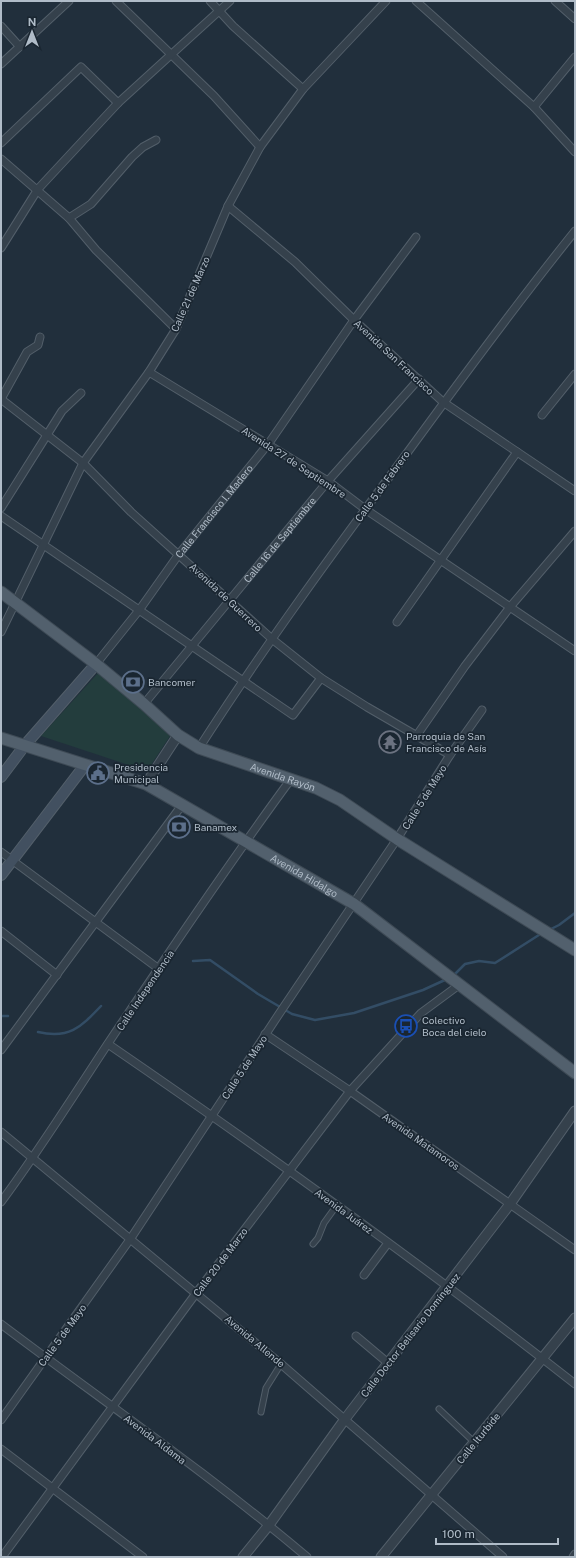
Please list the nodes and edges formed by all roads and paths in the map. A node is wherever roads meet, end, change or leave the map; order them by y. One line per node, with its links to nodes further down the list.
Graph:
1 (69, 1): 11 (street)
2 (116, 1): 12 (street)
3 (210, 1): 8 (street)
4 (230, 1): 8 (street)
5 (386, 1): 15 (street, Calle 21 de Marzo)
6 (416, 1): 17 (street)
7 (555, 1): 9 (street)
8 (219, 10): 12 (street); 15 (street)
9 (575, 19)
10 (1, 26): 11 (street)
11 (20, 47): 14 (street)
12 (170, 54): 16 (street); 20 (street)
13 (575, 56): 17 (street)
14 (1, 64)
15 (303, 89): 20 (street, Calle 21 de Marzo)
16 (118, 103): 19 (street); 23 (street)
17 (534, 107): 21 (street)
18 (156, 140): 25 (street)
19 (1, 143)
20 (260, 146): 24 (street, Calle 21 de Marzo)
21 (575, 151)
22 (1, 159): 23 (street)
23 (38, 189): 25 (street); 28 (street)
24 (228, 206): 29 (street, Avenida San Francisco); 30 (street, Calle 21 de Marzo)
25 (69, 218): 30 (street)
26 (575, 231): 37 (street, Calle 5 de Febrero)
27 (416, 237): 29 (street, Calle Francisco I. Madero)
28 (1, 248)
29 (354, 320): 34 (street, Avenida San Francisco); 40 (street, Calle Francisco I. Madero)
30 (176, 329): 32 (street, Calle 21 de Marzo)
31 (40, 337): 36 (street)
32 (149, 372): 40 (street, Avenida 27 de Septiembre); 42 (street, Calle 21 de Marzo)
33 (575, 374): 38 (street)
34 (419, 379): 37 (street, Avenida San Francisco); 43 (street, Calle 16 de Septiembre)
35 (81, 393): 39 (street)
36 (1, 399): 39 (street, Avenida de Guerrero)
37 (443, 402): 41 (street, Avenida San Francisco); 46 (street, Calle 5 de Febrero)
38 (542, 415)
39 (46, 435): 42 (street, Avenida de Guerrero); 45 (street)
40 (269, 443): 43 (street, Avenida 27 de Septiembre); 50 (street, Calle Francisco I. Madero)
41 (518, 452): 44 (street, Avenida San Francisco); 51 (street)
42 (82, 463): 49 (street, Calle 21 de Marzo); 50 (street, Avenida de Guerrero)
43 (328, 481): 46 (street, Avenida 27 de Septiembre); 53 (street, Calle 16 de Septiembre)
44 (575, 490)
45 (1, 508)
46 (365, 509): 51 (street, Avenida 27 de Septiembre); 59 (street, Calle 5 de Febrero)
47 (1, 516): 49 (street)
48 (575, 531): 55 (street)
49 (43, 544): 54 (street, Calle 21 de Marzo); 56 (street)
50 (179, 554): 53 (street, Avenida de Guerrero); 56 (street, Calle Francisco I. Madero)
51 (440, 560): 55 (street, Avenida 27 de Septiembre); 57 (street)
52 (1, 592): 54 (main road, Avenida Rayón)
53 (229, 600): 59 (street, Avenida de Guerrero); 60 (street, Calle 16 de Septiembre)
54 (14, 603): 58 (street); 62 (main road, Avenida Rayón)
55 (510, 607): 61 (street, Avenida 27 de Septiembre); 68 (street)
56 (140, 609): 60 (street); 62 (street, Calle Francisco I. Madero)
57 (397, 622)
58 (1, 632)
59 (272, 639): 63 (street, Avenida de Guerrero); 64 (street, Calle 5 de Febrero)
60 (192, 644): 64 (street); 65 (street, Calle 16 de Septiembre)
61 (575, 652)
62 (96, 664): 65 (main road, Avenida Rayón); 70 (main road, Calle Francisco I. Madero)
63 (321, 678): 64 (street); 68 (street, Avenida de Guerrero)
64 (242, 680): 71 (street, Calle 5 de Febrero)
65 (144, 704): 67 (main road, Avenida Rayón)
66 (482, 710): 72 (street, Calle 5 de Mayo)
67 (178, 735): 71 (main road, Avenida Rayón); 76 (street)
68 (417, 735): 72 (street, Avenida de Guerrero)
69 (1, 738): 70 (main road, Avenida Hidalgo)
70 (25, 745): 73 (main road, Avenida Hidalgo); 74 (main road, Calle Francisco I. Madero)
71 (199, 748): 75 (main road, Avenida Rayón)
72 (450, 755): 78 (street, Calle 5 de Mayo)
73 (85, 764): 76 (main road, Avenida Hidalgo); 81 (main road)
74 (1, 777)
75 (291, 779): 78 (main road, Avenida Rayón); 79 (street, Calle Independencia)
76 (146, 784): 77 (main road, Avenida Hidalgo)
77 (182, 805): 79 (main road, Avenida Hidalgo); 84 (street)
78 (397, 839): 83 (street, Calle 5 de Mayo); 86 (main road, Avenida Rayón)
79 (245, 841): 83 (main road, Avenida Hidalgo); 87 (street, Calle Independencia)
80 (1, 852): 81 (street)
81 (12, 861): 82 (main road); 84 (street)
82 (1, 875)
83 (354, 904): 89 (main road, Avenida Hidalgo); 90 (street, Calle 5 de Mayo)
84 (97, 922): 87 (street); 88 (street)
85 (1, 931): 88 (street)
86 (575, 950)
87 (159, 969): 91 (street, Calle Independencia)
88 (57, 975): 92 (street)
89 (458, 984): 93 (main road, Avenida Hidalgo); 94 (street, Calle 20 de Marzo)
90 (266, 1034): 94 (street, Avenida Matamoros); 96 (street, Calle 5 de Mayo)
91 (108, 1044): 96 (street, Avenida Juárez); 98 (street, Calle Independencia)
92 (1, 1050)
93 (575, 1073)
94 (350, 1091): 99 (street, Calle 20 de Marzo); 101 (street, Avenida Matamoros)
95 (575, 1111): 101 (street, Calle Doctor Belisario Domínguez)
96 (212, 1116): 99 (street, Avenida Juárez); 103 (street, Calle 5 de Mayo)
97 (1, 1132): 98 (street, Avenida Allende)
98 (33, 1159): 100 (street, Calle Independencia); 103 (street, Avenida Allende)
99 (289, 1172): 102 (street, Avenida Juárez); 109 (street, Calle 20 de Marzo)
100 (1, 1202)
101 (510, 1204): 106 (street, Avenida Matamoros); 108 (street, Calle Doctor Belisario Domínguez)
102 (337, 1205): 104 (street, Avenida Juárez); 105 (street)
103 (131, 1238): 109 (street, Avenida Allende); 113 (street, Calle 5 de Mayo)
104 (388, 1243): 107 (street); 108 (street, Avenida Juárez)
105 (313, 1244)
106 (575, 1250)
107 (364, 1275)
108 (448, 1286): 114 (street, Avenida Juárez); 115 (street, Calle Doctor Belisario Domínguez)
109 (197, 1292): 116 (street, Avenida Allende); 118 (street, Calle 20 de Marzo)
110 (575, 1318): 114 (street, Calle Iturbide)
111 (1, 1324): 113 (street, Avenida Aldama)
112 (356, 1336): 115 (street)
113 (45, 1357): 118 (street, Avenida Aldama); 122 (street, Calle 5 de Mayo)
114 (542, 1358): 117 (street, Avenida Juárez); 123 (street, Calle Iturbide)
115 (388, 1363): 121 (street, Calle Doctor Belisario Domínguez)
116 (281, 1364): 120 (street); 121 (street, Avenida Allende)
117 (575, 1384)
118 (113, 1406): 125 (street, Calle 20 de Marzo); 127 (street, Avenida Aldama)
119 (439, 1409): 123 (street)
120 (261, 1412)
121 (345, 1419): 126 (street, Avenida Allende); 127 (street, Calle Doctor Belisario Domínguez)
122 (1, 1420)
123 (474, 1442): 126 (street, Calle Iturbide)
124 (1, 1449): 125 (street)
125 (53, 1487): 129 (street, Calle 20 de Marzo); 130 (street)
126 (431, 1495): 133 (street, Calle Iturbide); 134 (street, Avenida Allende)
127 (269, 1525): 131 (street, Calle Doctor Belisario Domínguez); 132 (street, Avenida Aldama)
128 (575, 1554): 135 (street)
129 (2, 1557)
130 (143, 1557)
131 (243, 1557)
132 (307, 1557)
133 (381, 1557)
134 (503, 1557)
135 (573, 1557)

